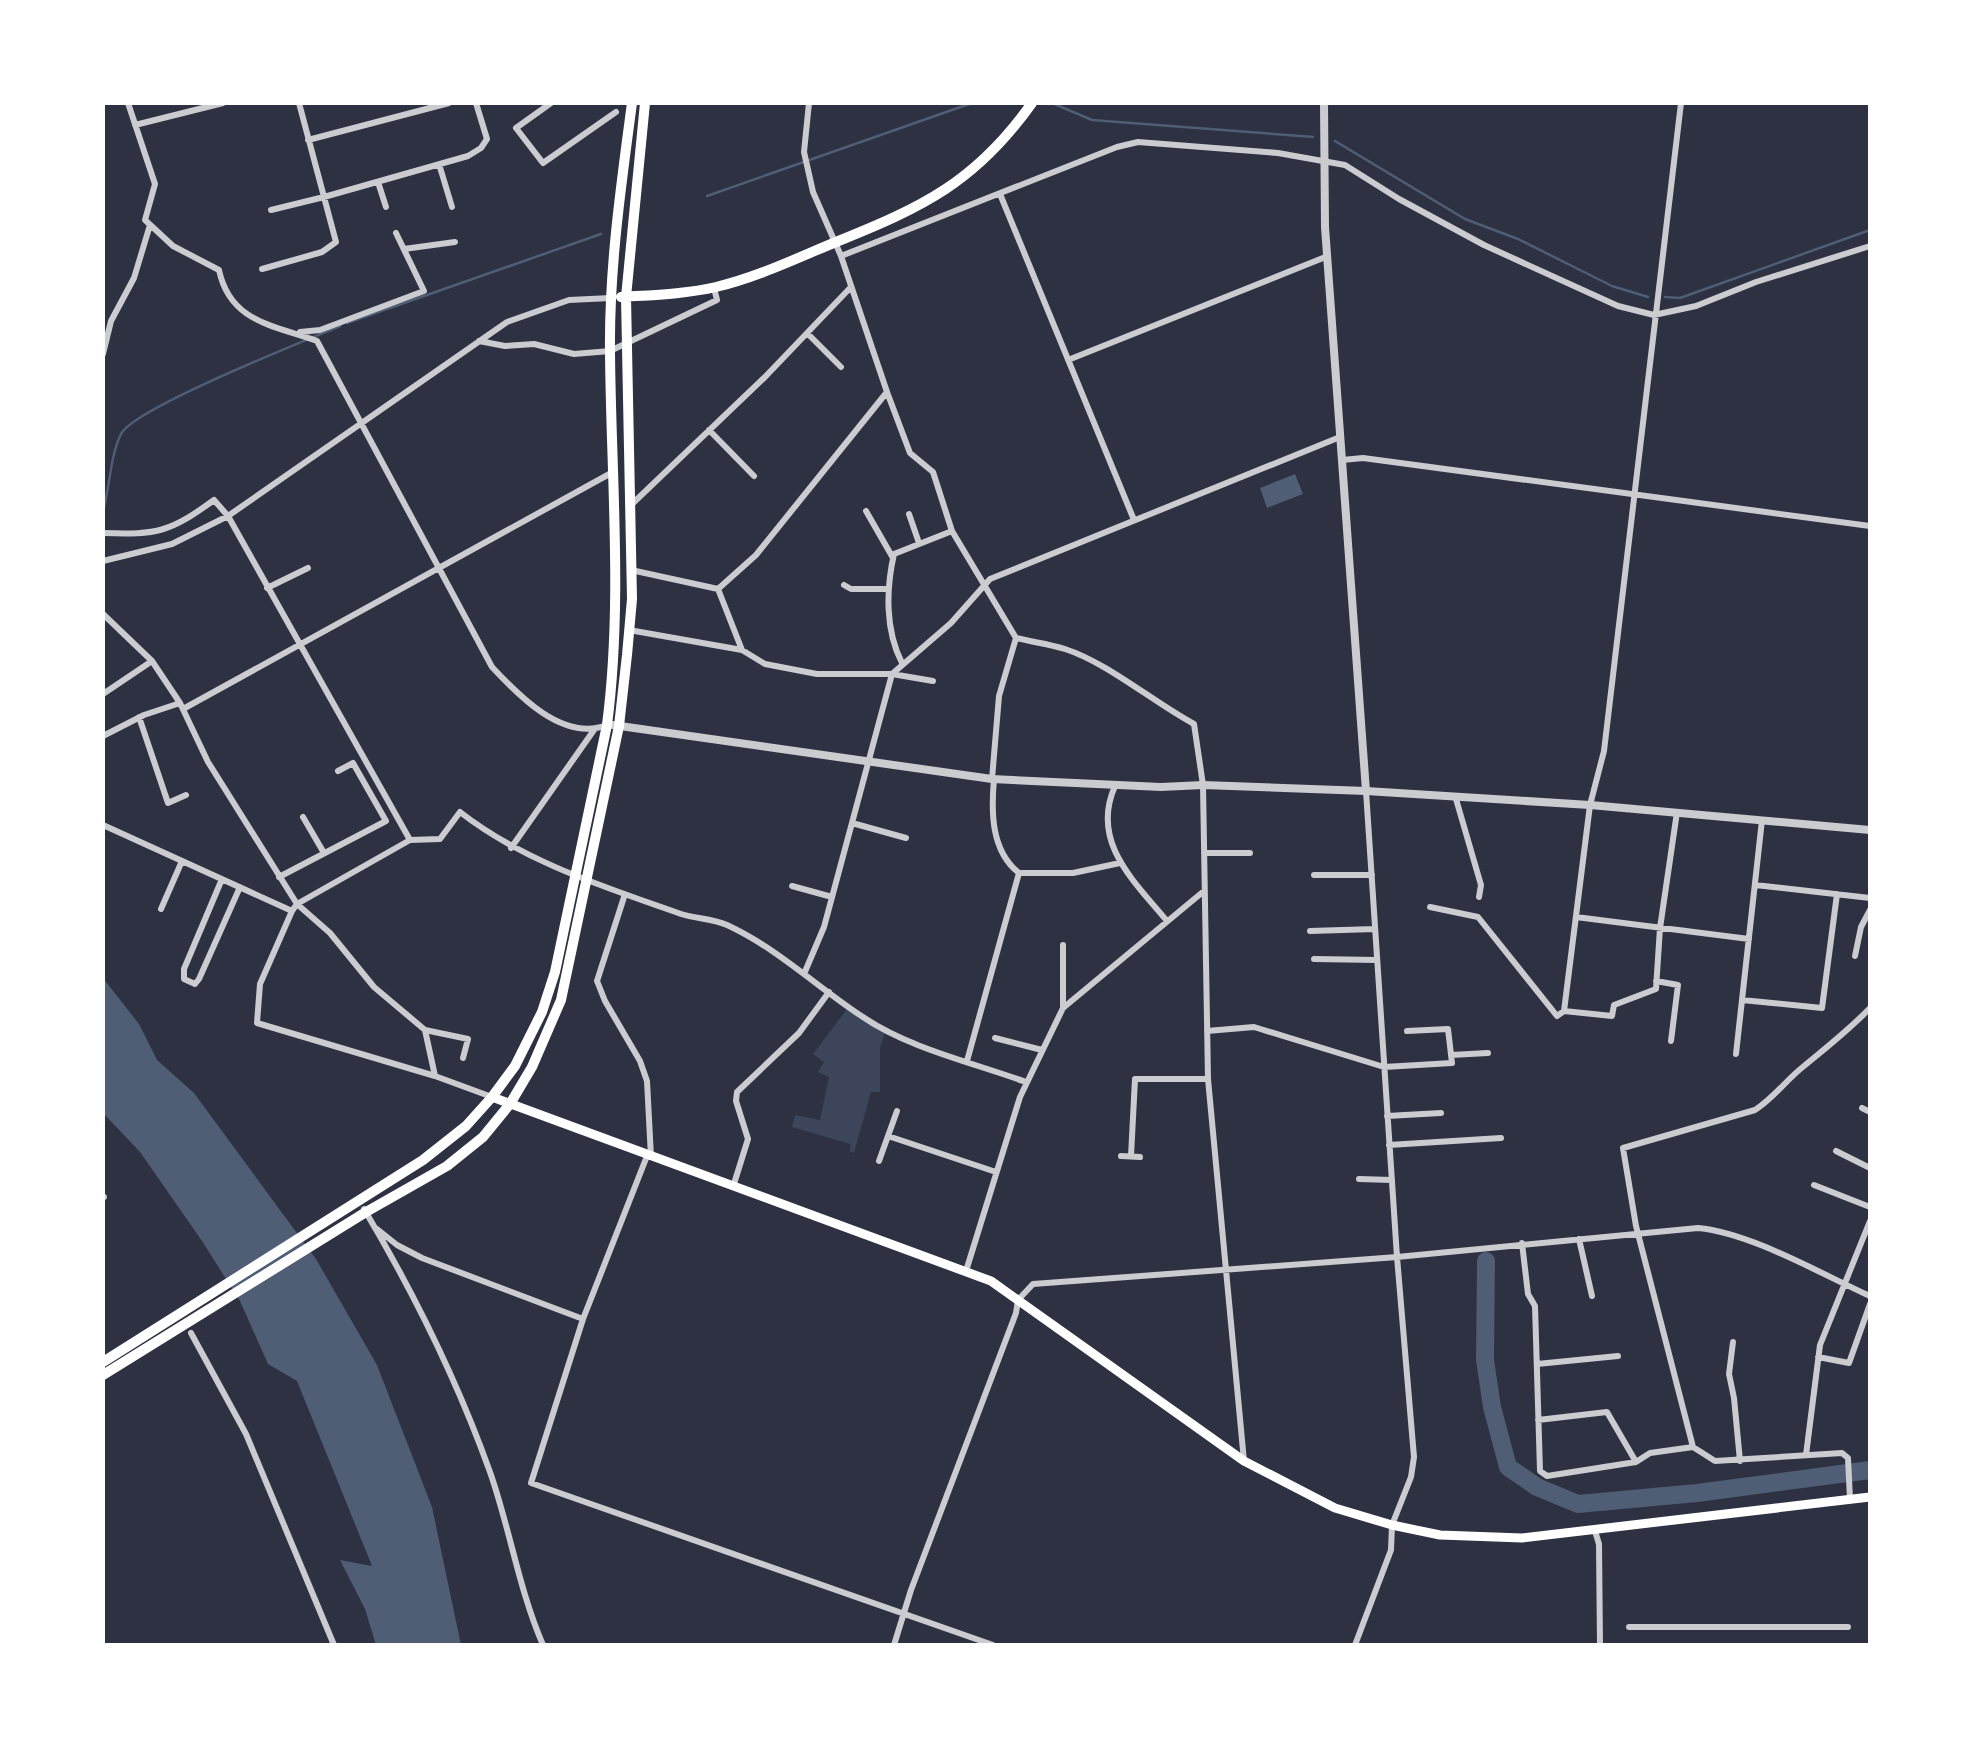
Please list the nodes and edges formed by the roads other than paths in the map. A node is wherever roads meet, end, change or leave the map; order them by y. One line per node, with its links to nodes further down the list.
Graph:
1 (128, 103): 17 (street)
2 (223, 103): 14 (street)
3 (299, 103): 18 (street)
4 (449, 103): 18 (street)
5 (476, 103): 20 (street)
6 (551, 103): 15 (street)
7 (615, 103): 15 (street)
8 (632, 103): 16 (highway)
9 (645, 103): 38 (highway)
10 (809, 103): 30 (street)
11 (1032, 103): 30 (highway)
12 (1324, 103): 19 (street)
13 (1681, 103): 40 (street)
14 (203, 106): 17 (street)
15 (617, 112): 16 (street)
16 (631, 116): 39 (highway)
17 (135, 125): 27 (street)
18 (308, 140): 23 (street)
19 (1322, 162): 22 (street); 34 (street); 40 (street)
20 (439, 164): 21 (street); 25 (street)
21 (377, 182): 23 (street); 24 (street)
22 (1000, 194): 33 (street); 47 (street)
23 (324, 197): 26 (street); 35 (street)
24 (386, 207)
25 (452, 207)
26 (271, 210)
27 (150, 225): 42 (street); 46 (street)
28 (396, 233): 32 (street)
29 (455, 242): 32 (street)
30 (835, 243): 33 (street); 37 (highway)
31 (1870, 246): 40 (street)
32 (404, 249): 42 (street)
33 (841, 256): 36 (street)
34 (1328, 256): 47 (street); 52 (street)
35 (262, 269)
36 (852, 287): 41 (street); 49 (street)
37 (714, 288): 38 (highway); 44 (street)
38 (626, 297): 39 (highway); 44 (highway)
39 (611, 298): 43 (street); 45 (highway)
40 (1654, 315): 56 (street)
41 (807, 332): 48 (street); 51 (street)
42 (294, 333): 50 (street)
43 (479, 341): 45 (street); 50 (street)
44 (626, 341): 45 (street); 57 (highway)
45 (610, 351): 54 (highway)
46 (103, 354)
47 (1068, 360): 61 (street)
48 (841, 367)
49 (887, 392): 63 (street); 74 (street)
50 (360, 426): 60 (street); 68 (street)
51 (709, 430): 55 (street); 57 (street)
52 (1340, 437): 53 (street); 61 (street)
53 (1342, 460): 56 (street); 97 (street)
54 (613, 471): 68 (street); 88 (highway)
55 (754, 476)
56 (1632, 495): 62 (street); 100 (street)
57 (631, 505): 70 (highway)
58 (866, 511): 66 (street)
59 (909, 514): 65 (street)
60 (228, 516): 64 (street); 67 (street); 73 (street)
61 (1134, 520): 71 (street)
62 (1870, 526)
63 (953, 531): 65 (street); 71 (street)
64 (103, 533)
65 (919, 543): 66 (street)
66 (893, 558): 75 (street)
67 (103, 561)
68 (439, 565): 79 (street); 90 (street)
69 (308, 568): 73 (street)
70 (631, 570): 74 (street); 77 (highway)
71 (986, 584): 78 (street); 82 (street)
72 (844, 585): 75 (street)
73 (267, 588): 79 (street)
74 (718, 589): 80 (street)
75 (888, 589): 82 (street)
76 (103, 614): 81 (street)
77 (629, 630): 80 (street); 89 (highway)
78 (1016, 638): 94 (street); 95 (street)
79 (299, 643): 86 (street); 108 (street)
80 (742, 650): 83 (street)
81 (152, 661): 85 (street); 86 (street)
82 (902, 663): 83 (street)
83 (892, 674): 84 (street); 92 (street)
84 (933, 681)
85 (103, 694)
86 (182, 706): 87 (street); 119 (street)
87 (139, 717): 91 (street); 98 (street)
88 (607, 725): 89 (street); 90 (street); 115 (highway)
89 (619, 726): 92 (street); 120 (highway)
90 (594, 730): 109 (street)
91 (103, 736)
92 (869, 761): 94 (street); 104 (street)
93 (338, 771): 110 (street)
94 (993, 779): 96 (street); 116 (street)
95 (1203, 785): 96 (street); 97 (street); 111 (street)
96 (1115, 786): 114 (street)
97 (1366, 791): 99 (street); 117 (street)
98 (186, 794)
99 (1456, 799): 100 (street); 129 (street)
100 (1590, 805): 101 (street); 136 (street)
101 (1677, 812): 103 (street); 138 (street)
102 (303, 817): 110 (street)
103 (1762, 820): 106 (street); 122 (street)
104 (852, 824): 107 (street); 128 (street)
105 (103, 825): 113 (street)
106 (1870, 830)
107 (906, 838)
108 (410, 840): 109 (street); 131 (street)
109 (511, 848): 115 (street)
110 (324, 853): 119 (street)
111 (1204, 853): 112 (street); 125 (street)
112 (1250, 853)
113 (182, 861): 121 (street); 133 (street)
114 (1120, 863): 116 (street); 137 (street)
115 (575, 873): 120 (street); 168 (highway)
116 (1019, 873): 163 (street)
117 (1372, 875): 118 (street); 139 (street)
118 (1314, 876)
119 (279, 877): 131 (street)
120 (587, 878): 126 (street); 169 (highway)
121 (222, 879): 124 (street); 124 (street)
122 (1755, 885): 127 (street); 141 (street)
123 (792, 886): 128 (street)
124 (240, 887): 135 (street)
125 (1204, 891): 137 (street); 154 (street)
126 (625, 894): 146 (street); 181 (street)
127 (1837, 894): 130 (street); 149 (street)
128 (832, 897): 146 (street)
129 (1479, 897)
130 (1870, 898)
131 (297, 904): 135 (street); 153 (street)
132 (1430, 907): 152 (street)
133 (161, 909)
134 (1870, 910): 143 (street)
135 (292, 911): 165 (street)
136 (1576, 917): 138 (street); 152 (street)
137 (1167, 921): 150 (street)
138 (1660, 928): 141 (street); 147 (street)
139 (1375, 929): 140 (street); 145 (street)
140 (1310, 931)
141 (1749, 939): 149 (street)
142 (1063, 946): 150 (street)
143 (1854, 956)
144 (1314, 959): 145 (street)
145 (1377, 960): 164 (street)
146 (804, 974): 148 (street)
147 (1656, 981): 152 (street); 157 (street)
148 (829, 992): 163 (street); 189 (street)
149 (1742, 1000): 160 (street)
150 (1063, 1008): 158 (street)
151 (1870, 1008): 194 (street)
152 (1564, 1011)
153 (425, 1030): 162 (street); 165 (street)
154 (1207, 1031): 164 (street); 166 (street)
155 (1407, 1031): 161 (street)
156 (995, 1038): 158 (street)
157 (1671, 1041)
158 (1042, 1050): 167 (street)
159 (1488, 1053): 161 (street)
160 (1736, 1054)
161 (1451, 1055): 164 (street)
162 (463, 1058)
163 (967, 1060): 167 (street)
164 (1384, 1067): 174 (street)
165 (435, 1076): 168 (street)
166 (1208, 1079): 180 (street); 198 (street)
167 (1026, 1082): 185 (street)
168 (492, 1097): 169 (main road); 190 (highway)
169 (510, 1104): 181 (main road); 190 (highway)
170 (1862, 1108): 172 (street)
171 (897, 1111): 175 (street)
172 (1870, 1112)
173 (1440, 1113): 174 (street)
174 (1387, 1116): 177 (street)
175 (888, 1136): 183 (street); 185 (street)
176 (1501, 1138): 177 (street)
177 (1389, 1145): 187 (street)
178 (1836, 1151): 184 (street)
179 (1121, 1156): 180 (street)
180 (1131, 1156): 182 (street)
181 (649, 1157): 189 (main road); 206 (street)
182 (1140, 1157)
183 (879, 1161)
184 (1870, 1168)
185 (996, 1172): 199 (street)
186 (1359, 1180): 187 (street)
187 (1392, 1180): 197 (street)
188 (1814, 1185): 191 (street)
189 (733, 1187): 199 (main road)
190 (363, 1207): 193 (street); 205 (highway)
191 (1870, 1208)
192 (1869, 1223): 200 (street)
193 (374, 1226): 206 (street); 228 (street)
194 (1639, 1233): 195 (street); 200 (street); 215 (street)
195 (1579, 1238): 196 (street); 201 (street)
196 (1522, 1243): 197 (street); 212 (street)
197 (1397, 1256): 198 (street); 222 (street)
198 (1227, 1270): 203 (street); 217 (street)
199 (966, 1271): 203 (main road)
200 (1844, 1284): 202 (street); 210 (street)
201 (1592, 1296)
202 (1870, 1296)
203 (1018, 1300): 217 (main road); 224 (street)
204 (1870, 1304): 210 (street)
205 (184, 1317): 211 (highway); 213 (highway)
206 (583, 1319): 224 (street)
207 (191, 1333): 227 (street)
208 (1733, 1342): 218 (street)
209 (1618, 1356): 212 (street)
210 (1818, 1357): 216 (street)
211 (103, 1362)
212 (1537, 1364): 214 (street)
213 (103, 1375)
214 (1538, 1420): 219 (street); 219 (street)
215 (1693, 1447): 218 (street); 219 (street)
216 (1806, 1455): 218 (street); 221 (street)
217 (1244, 1461): 222 (main road)
218 (1740, 1461)
219 (1636, 1462)
220 (1870, 1497): 221 (main road)
221 (1850, 1499): 223 (main road)
222 (1392, 1525): 223 (main road); 231 (street)
223 (1595, 1531): 232 (street)
224 (904, 1614): 229 (street); 230 (street)
225 (1629, 1627): 226 (street)
226 (1848, 1627)
227 (334, 1645)
228 (543, 1645)
229 (894, 1645)
230 (993, 1645)
231 (1355, 1645)
232 (1600, 1645)

